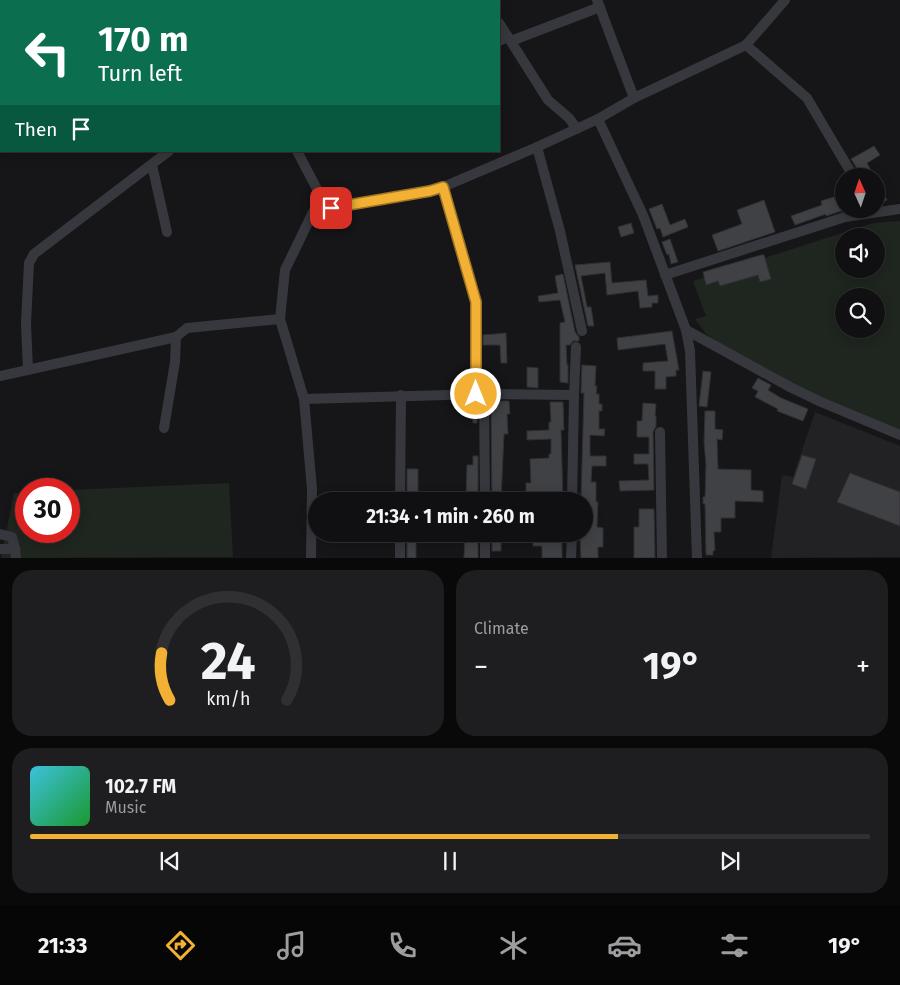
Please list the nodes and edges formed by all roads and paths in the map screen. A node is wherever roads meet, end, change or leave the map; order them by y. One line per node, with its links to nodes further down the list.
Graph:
1 (786, 0): 5 (street)
2 (598, 3): 4 (street); 6 (street)
3 (500, 25): 4 (street)
4 (506, 40): 8 (street)
5 (746, 45): 6 (street); 13 (street)
6 (634, 98): 7 (street)
7 (598, 118): 8 (street); 20 (street)
8 (577, 129): 9 (street)
9 (537, 147): 14 (street); 23 (street)
10 (168, 152): 12 (street)
11 (298, 152): 15 (street)
12 (152, 165): 19 (street); 26 (street)
13 (848, 168)
14 (443, 187): 15 (street); 28 (street)
15 (316, 206): 21 (street)
16 (900, 209): 17 (street)
17 (885, 210)
18 (845, 218): 20 (street)
19 (167, 232)
20 (665, 275): 22 (street)
21 (280, 319): 24 (street); 31 (street)
22 (686, 330): 34 (street); 49 (street)
23 (582, 331)
24 (176, 337): 26 (street); 32 (street)
25 (576, 347): 30 (street)
26 (28, 370): 27 (street)
27 (0, 376)
28 (480, 394): 29 (street); 30 (street); 36 (street)
29 (401, 395): 31 (street); 35 (street)
30 (574, 396): 37 (street)
31 (304, 399): 44 (street)
32 (164, 428)
33 (660, 432): 48 (street)
34 (900, 435)
35 (400, 492)
36 (485, 492)
37 (572, 492)
38 (0, 534): 43 (street)
39 (400, 542): 45 (street)
40 (485, 542): 46 (street)
41 (572, 542): 47 (street)
42 (0, 549): 43 (street)
43 (16, 553)
44 (311, 558)
45 (400, 558)
46 (485, 558)
47 (571, 558)
48 (662, 558)
49 (697, 558)

